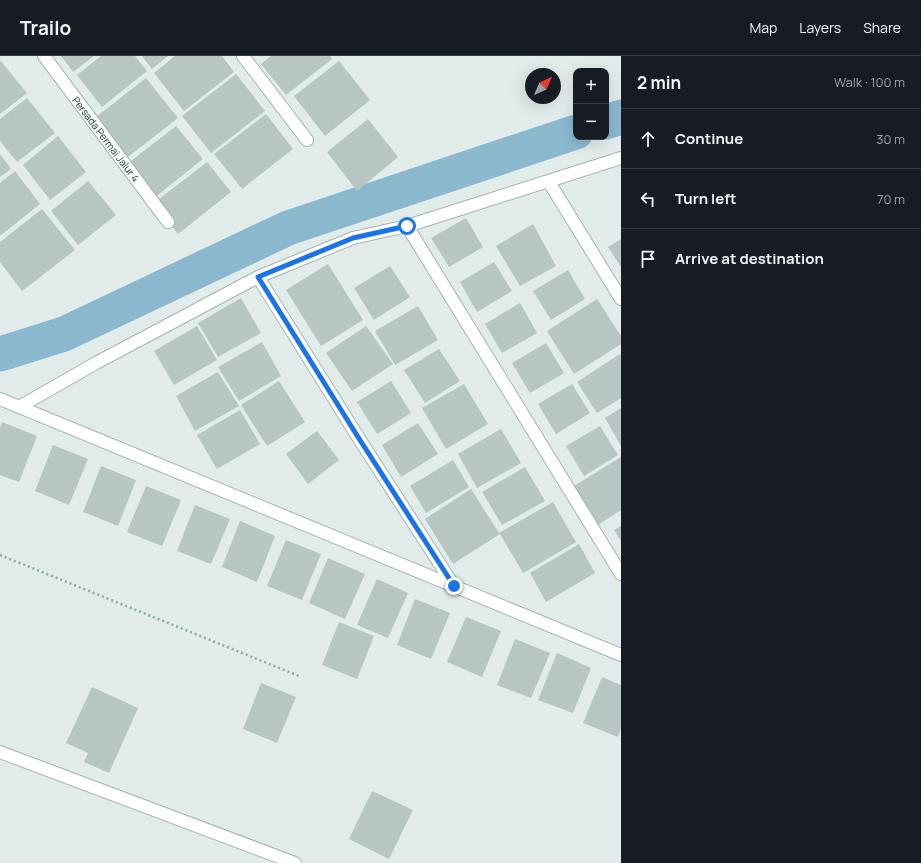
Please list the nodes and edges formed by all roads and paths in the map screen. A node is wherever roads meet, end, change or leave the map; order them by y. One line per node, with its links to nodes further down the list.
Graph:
1 (44, 56): 6 (street, Persada Permai Jalur 4)
2 (243, 56): 3 (street)
3 (307, 140)
4 (621, 158): 5 (street)
5 (549, 182): 7 (street); 9 (street)
6 (168, 222)
7 (407, 226): 8 (street); 13 (street)
8 (258, 277): 11 (street); 14 (street)
9 (621, 299)
10 (0, 399): 11 (street)
11 (19, 407): 14 (street)
12 (0, 555): 16 (path)
13 (621, 574)
14 (454, 586): 15 (street)
15 (621, 655)
16 (298, 676)
17 (0, 752): 18 (street)
18 (295, 863)

